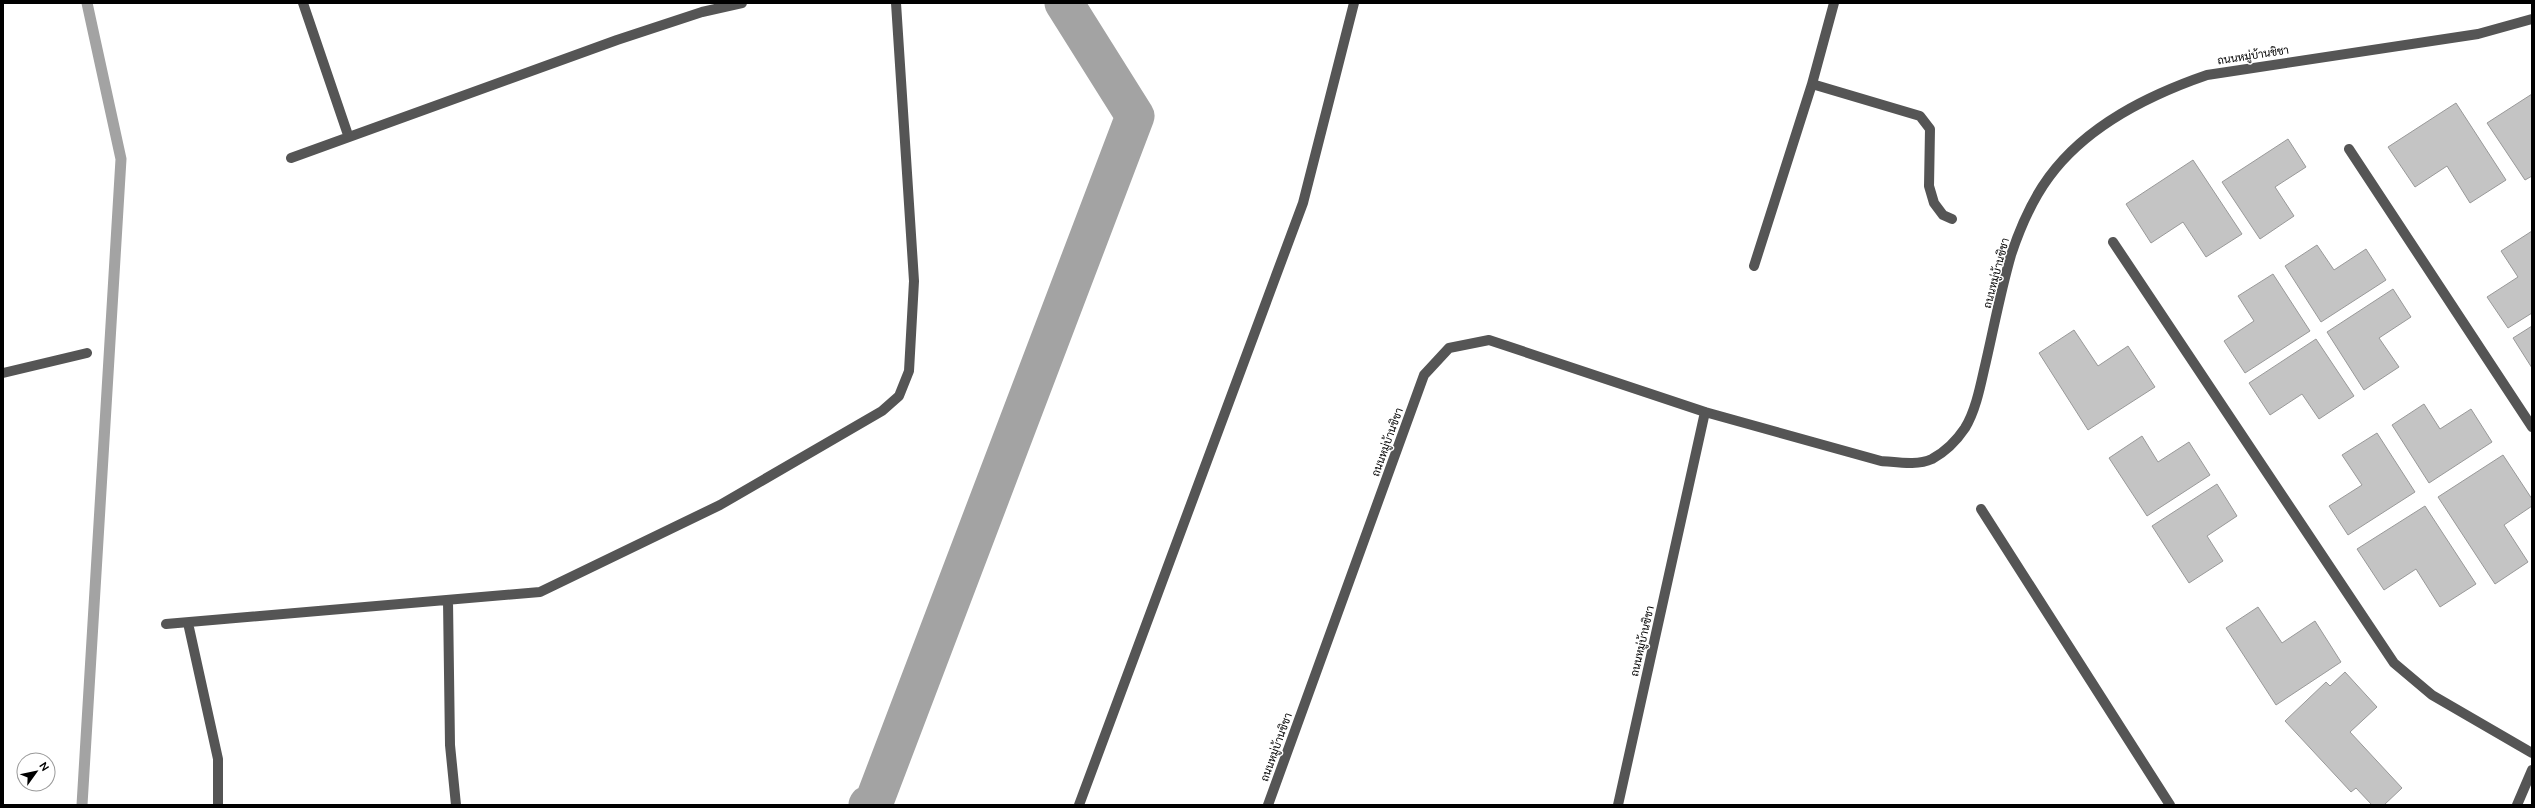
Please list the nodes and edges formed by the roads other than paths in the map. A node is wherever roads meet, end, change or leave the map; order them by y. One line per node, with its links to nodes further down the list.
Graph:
1 (304, 3): 9 (street)
2 (742, 3): 6 (street)
3 (896, 3): 20 (street)
4 (1354, 3): 27 (street)
5 (1834, 3): 8 (street)
6 (700, 7): 9 (street)
7 (2532, 19): 17 (street, ถนนหมู่บ้านชิชา)
8 (1812, 84): 12 (street); 14 (street)
9 (348, 135): 11 (street)
10 (2349, 149): 18 (street)
11 (291, 158)
12 (1952, 219)
13 (2113, 242): 23 (street)
14 (1754, 266)
15 (87, 353): 16 (street)
16 (3, 373)
17 (1705, 412): 28 (street, ถนนหมู่บ้านชิชา); 29 (street, ถนนหมู่บ้านชิชา)
18 (2532, 427)
19 (1981, 509): 30 (street)
20 (448, 601): 21 (street); 26 (street)
21 (188, 622): 22 (street); 25 (street)
22 (166, 624)
23 (2532, 753)
24 (2532, 770): 31 (street)
25 (218, 805)
26 (456, 805)
27 (1079, 805)
28 (1268, 805)
29 (1618, 805)
30 (2170, 805)
31 (2517, 805)

